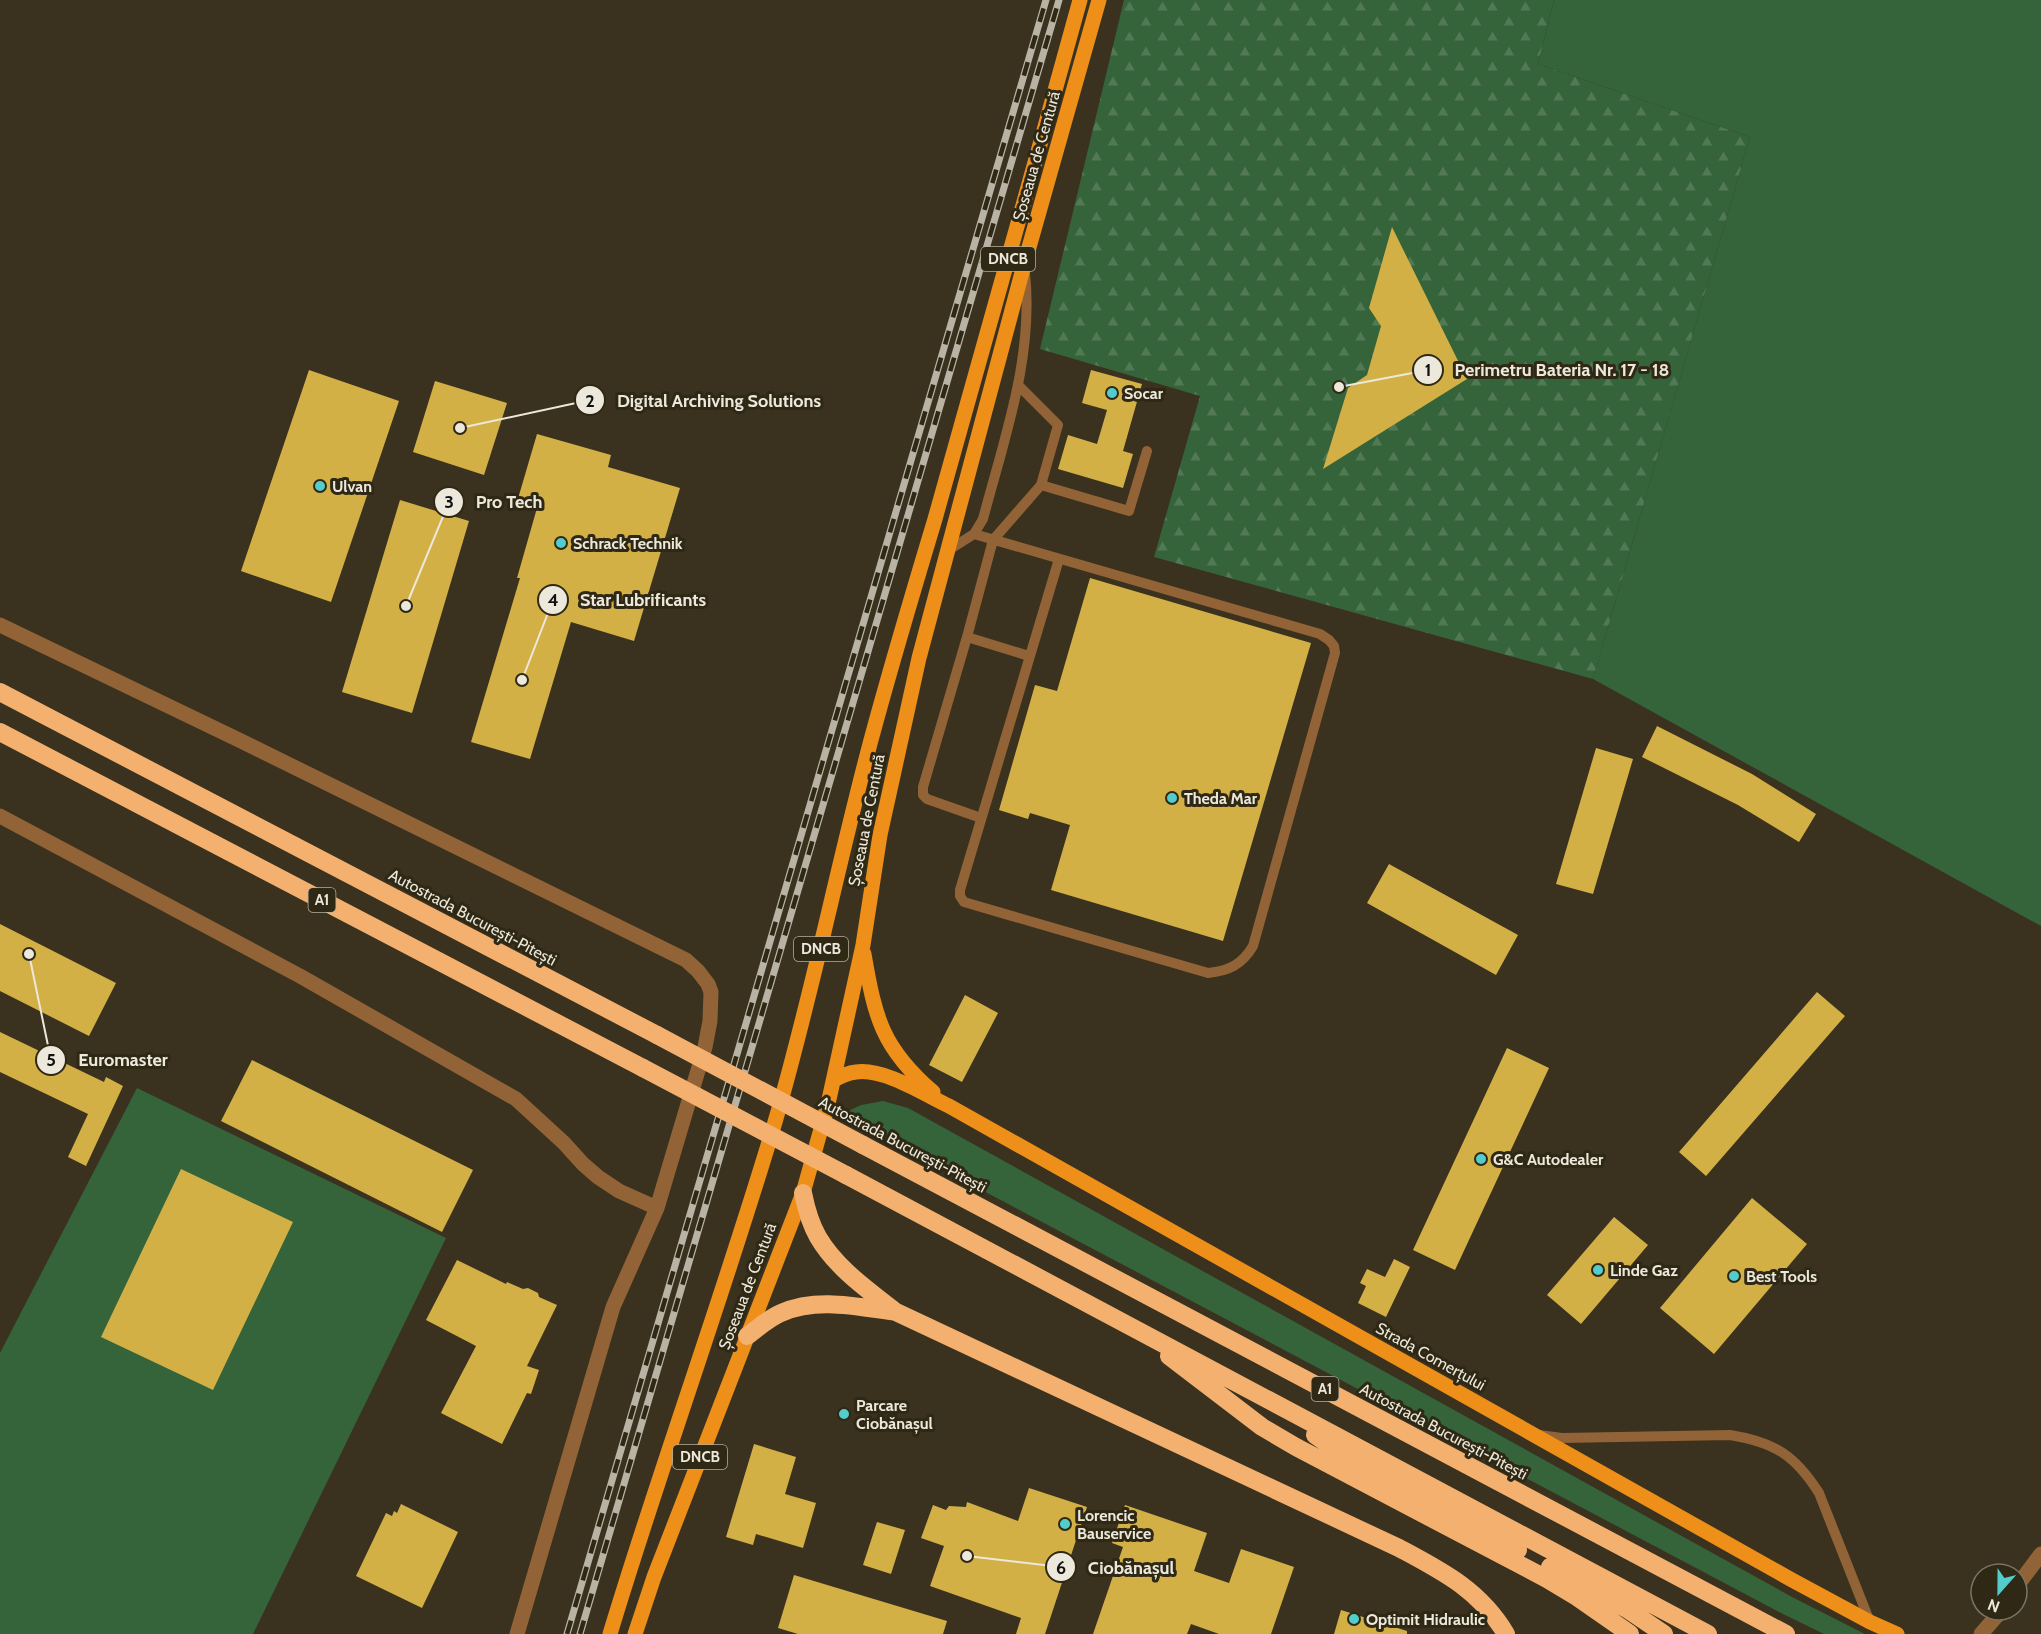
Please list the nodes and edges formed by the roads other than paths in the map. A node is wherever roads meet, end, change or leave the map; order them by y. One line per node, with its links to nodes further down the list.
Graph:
1 (1080, 0): 33 (main road, Șoseaua de Centură / DNCB)
2 (1099, 0): 3 (main road, Șoseaua de Centură / DNCB)
3 (1024, 265): 4 (lane); 9 (main road, Șoseaua de Centură / DNCB)
4 (1018, 385): 6 (lane); 7 (lane)
5 (1147, 451): 6 (lane)
6 (1041, 485): 8 (lane)
7 (974, 534): 8 (lane); 9 (lane)
8 (993, 540): 10 (lane); 12 (lane)
9 (947, 550): 18 (main road, Șoseaua de Centură / DNCB)
10 (1059, 559): 13 (lane); 17 (lane)
11 (0, 625): 22 (street)
12 (967, 637): 13 (lane); 17 (lane)
13 (1029, 656): 17 (lane)
14 (0, 692): 39 (highway, Autostrada București-Pitești / A1, bridge)
15 (0, 732): 24 (highway, A1, bridge)
16 (0, 816): 22 (street)
17 (981, 818)
18 (863, 945): 19 (main road, Șoseaua de Centură / DNCB); 20 (main road)
19 (834, 1080): 20 (main road); 21 (main road, Șoseaua de Centură / DNCB)
20 (949, 1106): 27 (main road, Strada Comerțului)
21 (803, 1192): 23 (highway); 25 (main road, Șoseaua de Centură / DNCB)
22 (657, 1208): 32 (street)
23 (896, 1312): 25 (highway); 35 (highway)
24 (1132, 1328): 26 (highway, A1); 36 (highway)
25 (747, 1336): 34 (main road, Șoseaua de Centură / DNCB)
26 (1263, 1396): 37 (highway); 38 (highway, A1)
27 (1535, 1435): 30 (main road, Strada Comerțului); 30 (lane)
28 (2041, 1554): 29 (street)
29 (2029, 1570)
30 (1870, 1622): 40 (main road, Strada Comerțului)
31 (1992, 1622): 41 (street)
32 (517, 1634)
33 (610, 1634)
34 (636, 1634)
35 (1506, 1634)
36 (1630, 1634)
37 (1664, 1634)
38 (1708, 1634)
39 (1786, 1634)
40 (1897, 1634)
41 (1981, 1634)

